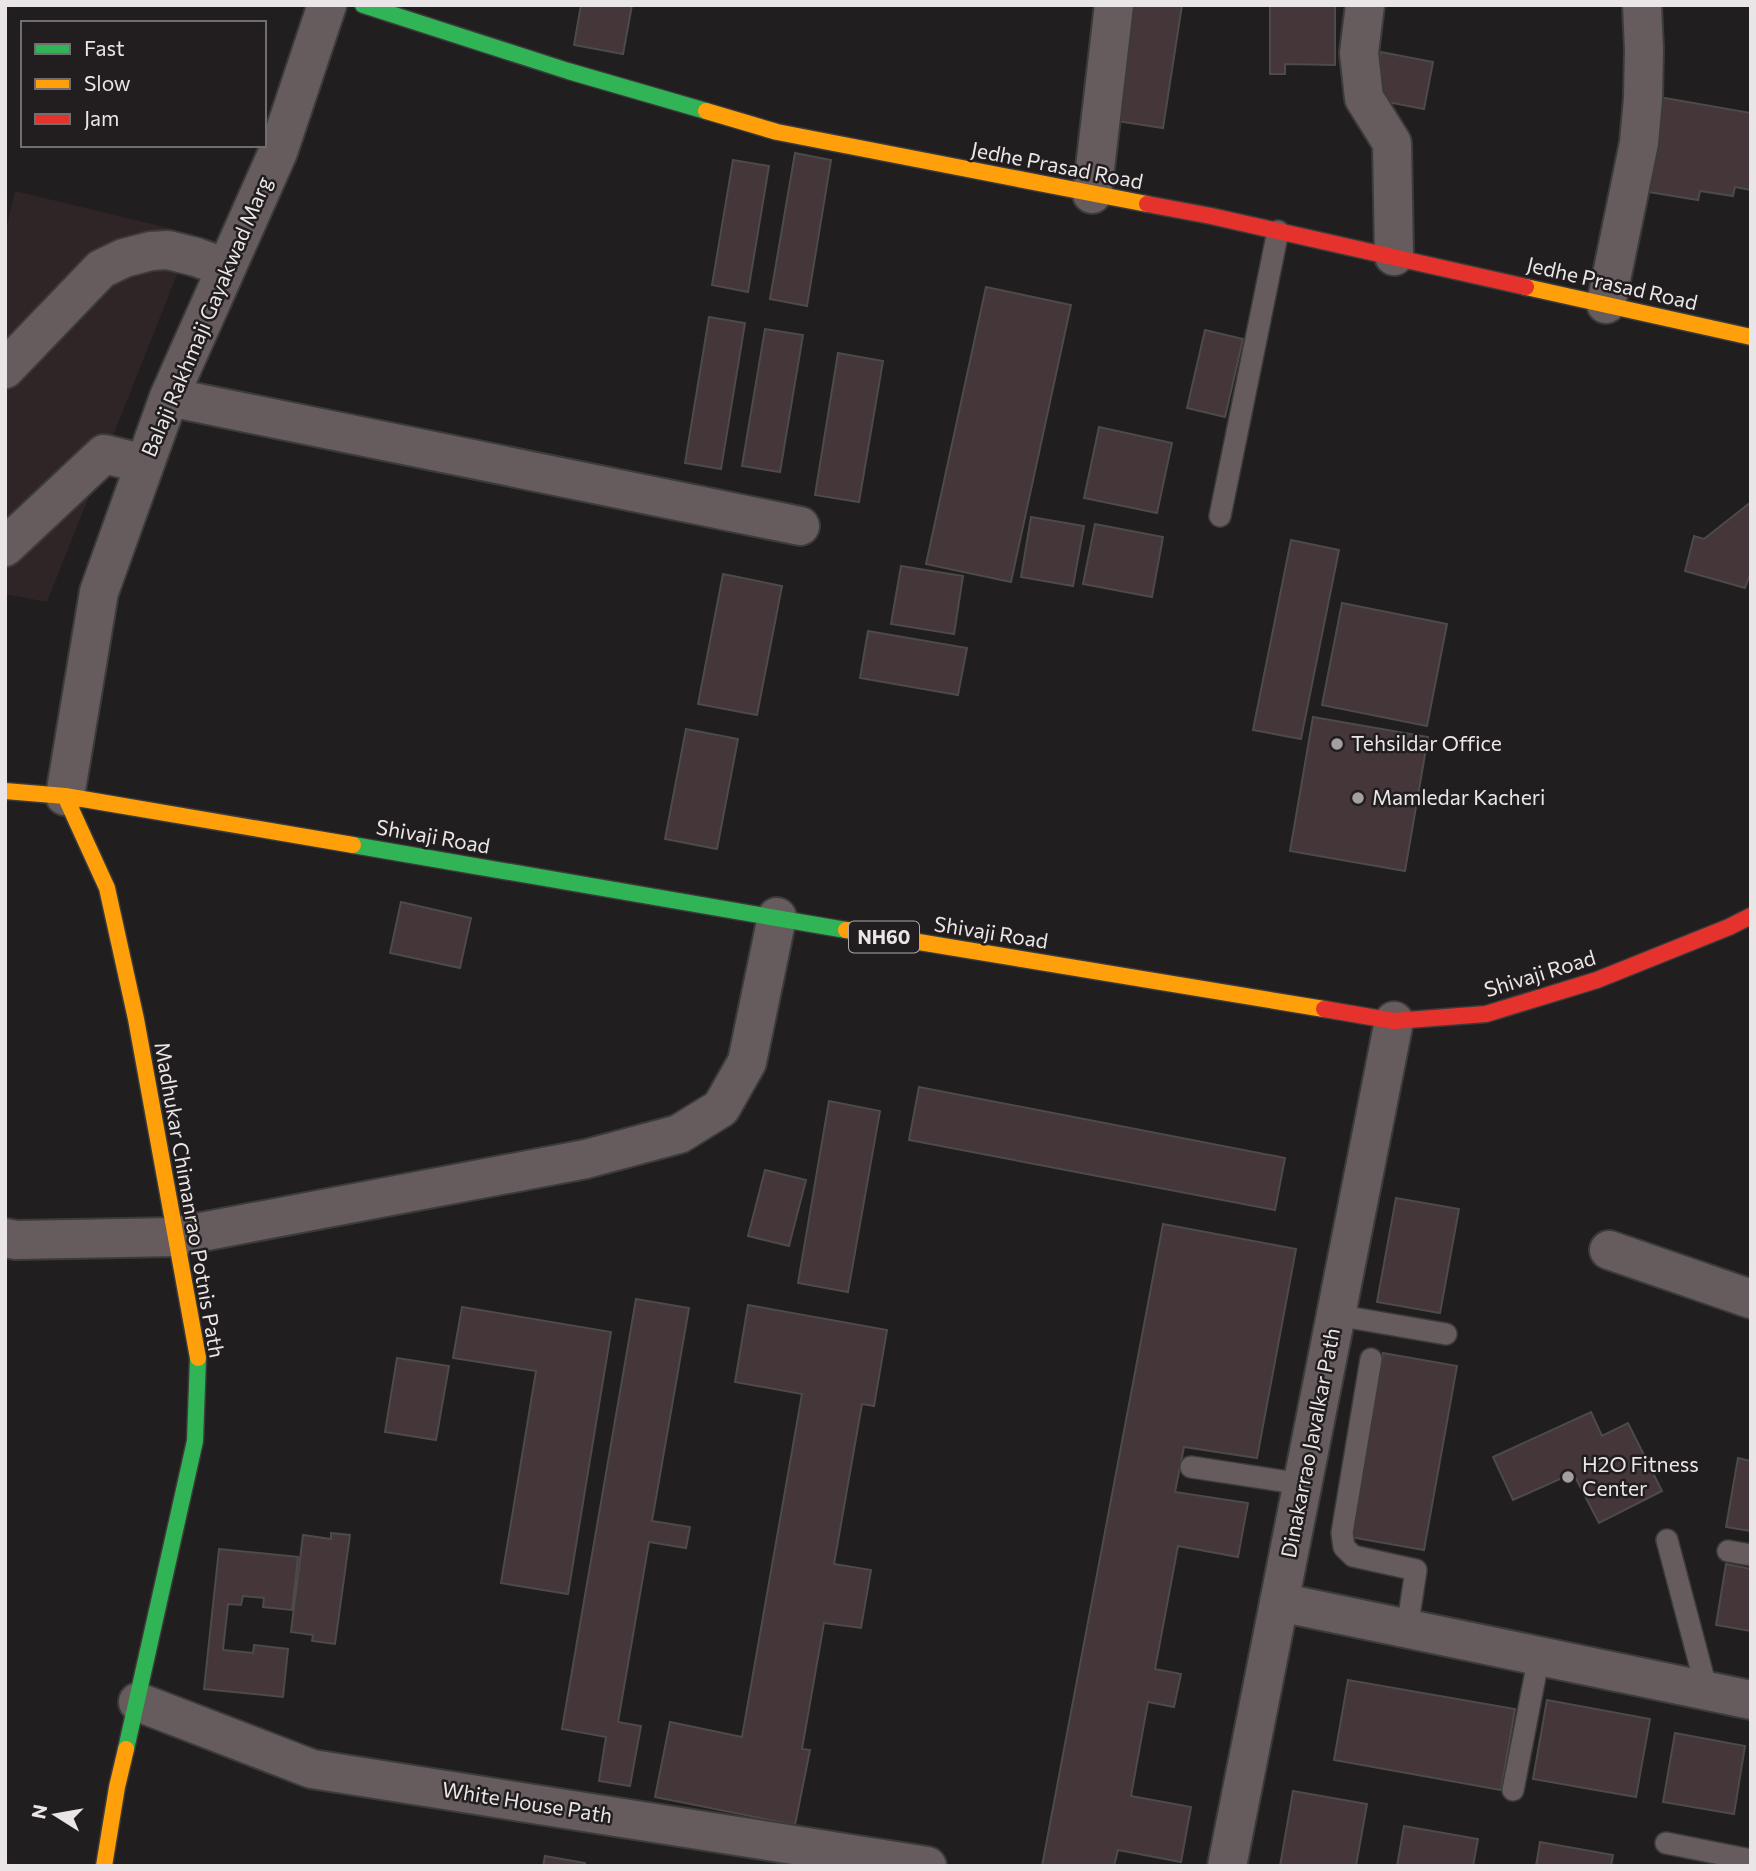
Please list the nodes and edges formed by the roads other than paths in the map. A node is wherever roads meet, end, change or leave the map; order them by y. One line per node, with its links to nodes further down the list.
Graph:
1 (327, 5): 9 (street, Balaji Rakhmaji Gayakwad Marg)
2 (363, 5): 6 (main road, Jedhe Prasad Road)
3 (1114, 5): 6 (street)
4 (1365, 5): 8 (street)
5 (1642, 5): 10 (street)
6 (1092, 194): 7 (main road, Jedhe Prasad Road)
7 (1278, 231): 8 (main road, Jedhe Prasad Road); 15 (lane)
8 (1394, 256): 10 (main road, Jedhe Prasad Road)
9 (226, 268): 12 (street); 13 (street, Balaji Rakhmaji Gayakwad Marg)
10 (1606, 304): 11 (main road, Jedhe Prasad Road)
11 (1751, 337)
12 (5, 369)
13 (169, 397): 14 (street, Balaji Rakhmaji Gayakwad Marg); 16 (street)
14 (145, 464): 17 (street); 19 (street, Balaji Rakhmaji Gayakwad Marg)
15 (1220, 516)
16 (800, 526)
17 (5, 547)
18 (5, 791): 19 (main road, Shivaji Road / NH60)
19 (65, 796): 21 (main road, Shivaji Road / NH60); 23 (main road, Madhukar Chimanrao Potnis Path)
20 (1751, 916): 22 (main road, Shivaji Road / NH60)
21 (777, 917): 22 (main road, Shivaji Road / NH60); 23 (street)
22 (1394, 1021): 27 (street, Dinakarrao Javalkar Path)
23 (175, 1237): 24 (street); 40 (main road, Madhukar Chimanrao Potnis Path)
24 (5, 1238)
25 (1609, 1251): 26 (street)
26 (1751, 1298)
27 (1336, 1315): 28 (lane); 31 (street, Dinakarrao Javalkar Path)
28 (1446, 1334)
29 (1371, 1359): 36 (lane)
30 (1191, 1467): 31 (lane)
31 (1302, 1484): 35 (street, Dinakarrao Javalkar Path)
32 (1667, 1540): 38 (lane)
33 (1728, 1551): 34 (lane)
34 (1751, 1555)
35 (1279, 1602): 36 (street); 46 (street, Dinakarrao Javalkar Path)
36 (1407, 1629): 37 (street)
37 (1539, 1656): 38 (street); 41 (lane)
38 (1707, 1691): 39 (street)
39 (1751, 1700)
40 (138, 1702): 44 (main road, Madhukar Chimanrao Potnis Path); 45 (street, White House Path)
41 (1513, 1790)
42 (1665, 1843): 43 (lane)
43 (1751, 1860)
44 (104, 1866)
45 (927, 1866)
46 (1227, 1866)

